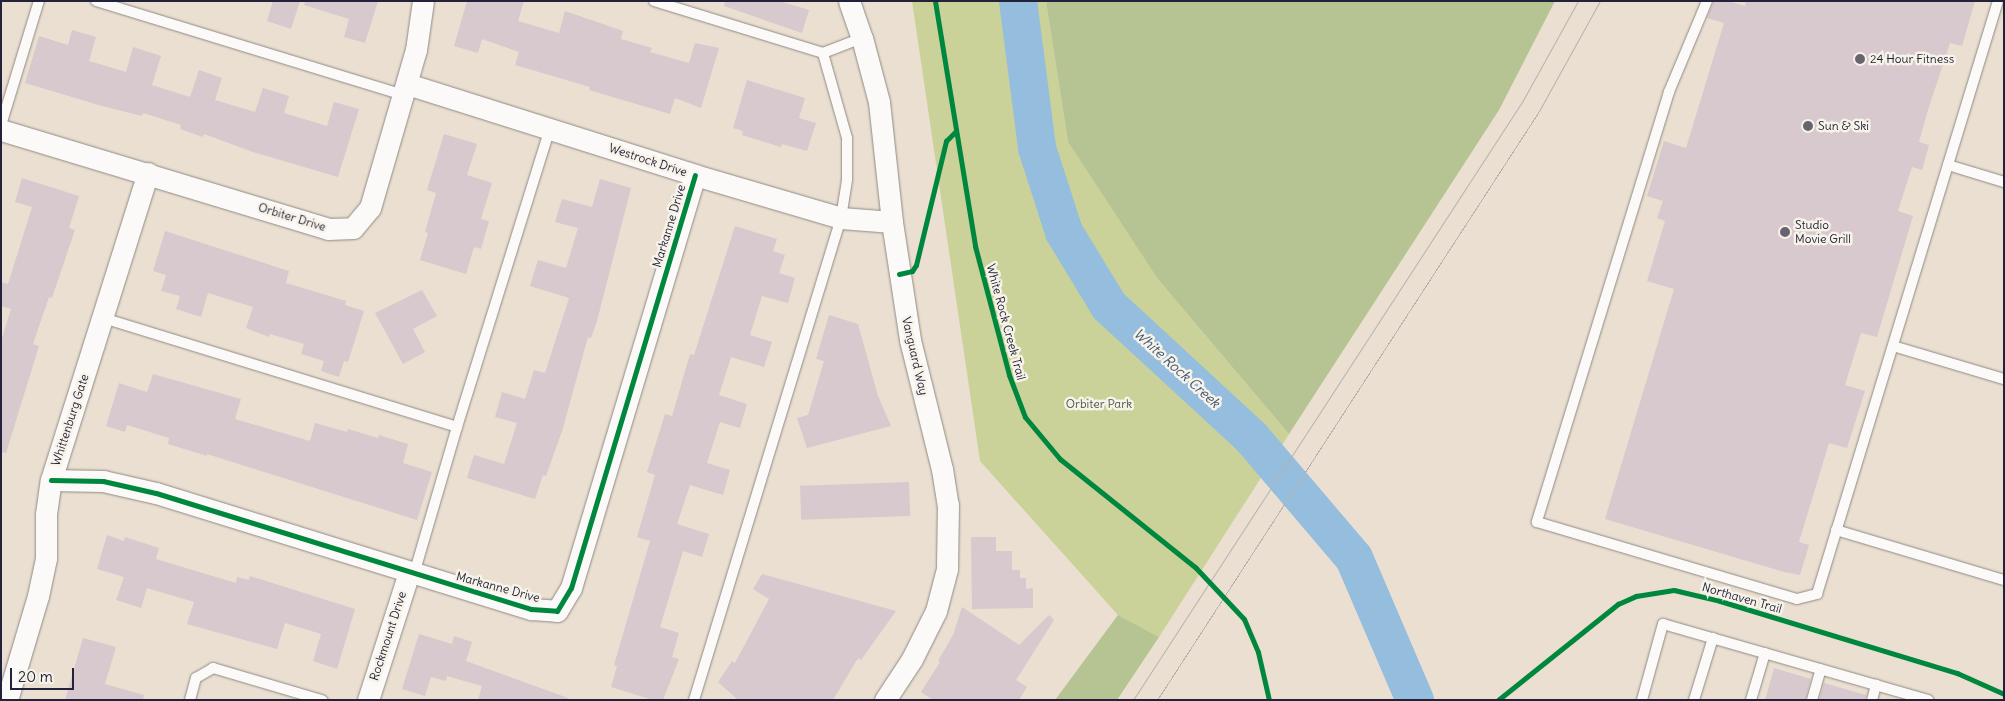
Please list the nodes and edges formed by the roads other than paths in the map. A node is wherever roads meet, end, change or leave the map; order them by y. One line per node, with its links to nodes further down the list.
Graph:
1 (39, 1): 11 (lane)
2 (96, 1): 10 (lane)
3 (423, 1): 10 (street, Orbiter Drive)
4 (654, 1): 9 (lane)
5 (849, 1): 8 (street, Vanguard Way)
6 (1707, 1): 25 (lane)
7 (1998, 1): 14 (lane)
8 (862, 38): 9 (lane); 19 (street, Vanguard Way)
9 (823, 53): 18 (lane)
10 (406, 90): 12 (street, Westrock Drive); 15 (street, Orbiter Drive)
11 (1, 125)
12 (550, 129): 16 (street, Westrock Drive); 23 (lane)
13 (1, 130): 15 (street, Orbiter Drive)
14 (1948, 165): 17 (lane); 21 (lane)
15 (148, 173): 20 (street, Whittenburg Gate)
16 (695, 175): 18 (street, Westrock Drive); 26 (street, Markanne Drive)
17 (2004, 182)
18 (841, 218): 19 (street, Westrock Drive); 36 (lane)
19 (892, 222): 37 (street, Vanguard Way)
20 (103, 318): 23 (lane); 24 (street, Whittenburg Gate)
21 (1893, 346): 22 (lane); 25 (lane)
22 (2004, 379)
23 (457, 427): 26 (lane)
24 (50, 480): 26 (street, Markanne Drive); 32 (street, Whittenburg Gate)
25 (1836, 530): 27 (lane)
26 (411, 573): 35 (street, Rockmount Drive)
27 (2004, 580)
28 (1713, 638): 29 (lane); 38 (lane); 39 (lane)
29 (1765, 653): 30 (lane); 40 (lane)
30 (1821, 669): 31 (lane); 41 (lane)
31 (1876, 685): 42 (lane); 43 (lane)
32 (7, 700)
33 (190, 700): 34 (lane)
34 (322, 700)
35 (368, 700)
36 (694, 700)
37 (885, 700)
38 (1642, 700)
39 (1694, 700)
40 (1751, 700)
41 (1812, 700)
42 (1872, 700)
43 (1928, 700)

